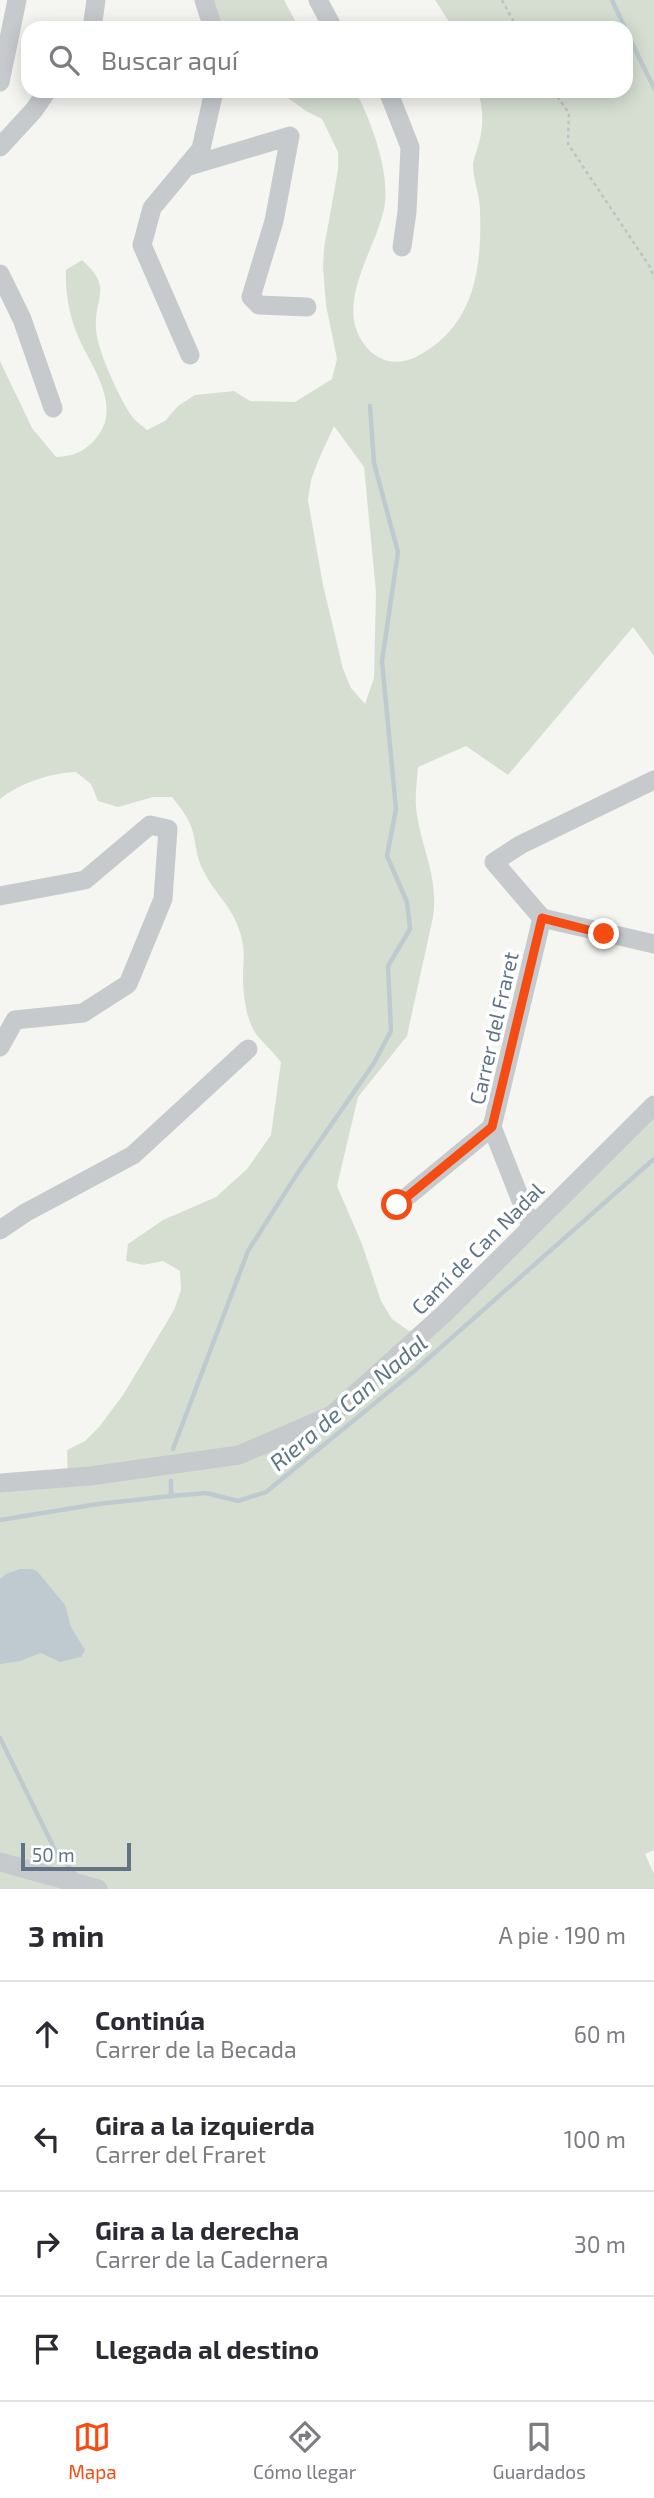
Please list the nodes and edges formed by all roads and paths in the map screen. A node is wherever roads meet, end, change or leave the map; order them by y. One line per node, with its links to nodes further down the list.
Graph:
1 (17, 0): 10 (street)
2 (96, 0): 6 (street)
3 (204, 0): 7 (street)
4 (318, 0): 8 (street)
5 (502, 0): 9 (path)
6 (93, 21)
7 (211, 21)
8 (329, 21)
9 (513, 21)
10 (0, 82)
11 (42, 98): 15 (street)
12 (212, 98): 16 (street)
13 (391, 98): 17 (street)
14 (557, 98): 19 (path)
15 (0, 147)
16 (186, 167): 20 (street); 21 (street)
17 (402, 247)
18 (0, 274): 22 (street)
19 (654, 278)
20 (307, 307)
21 (190, 355)
22 (52, 408)
23 (654, 780): 25 (street)
24 (0, 896): 27 (street)
25 (542, 918): 26 (street); 30 (street, Carrer del Fraret)
26 (654, 944)
27 (0, 1047)
28 (248, 1049): 33 (street)
29 (654, 1105): 32 (street, Camí de Can Nadal)
30 (492, 1127): 31 (street); 32 (street, Carrer del Fraret)
31 (397, 1205)
32 (531, 1226): 34 (street, Camí de Can Nadal)
33 (0, 1230)
34 (0, 1483)
35 (0, 1862): 36 (street)
36 (99, 1889)

